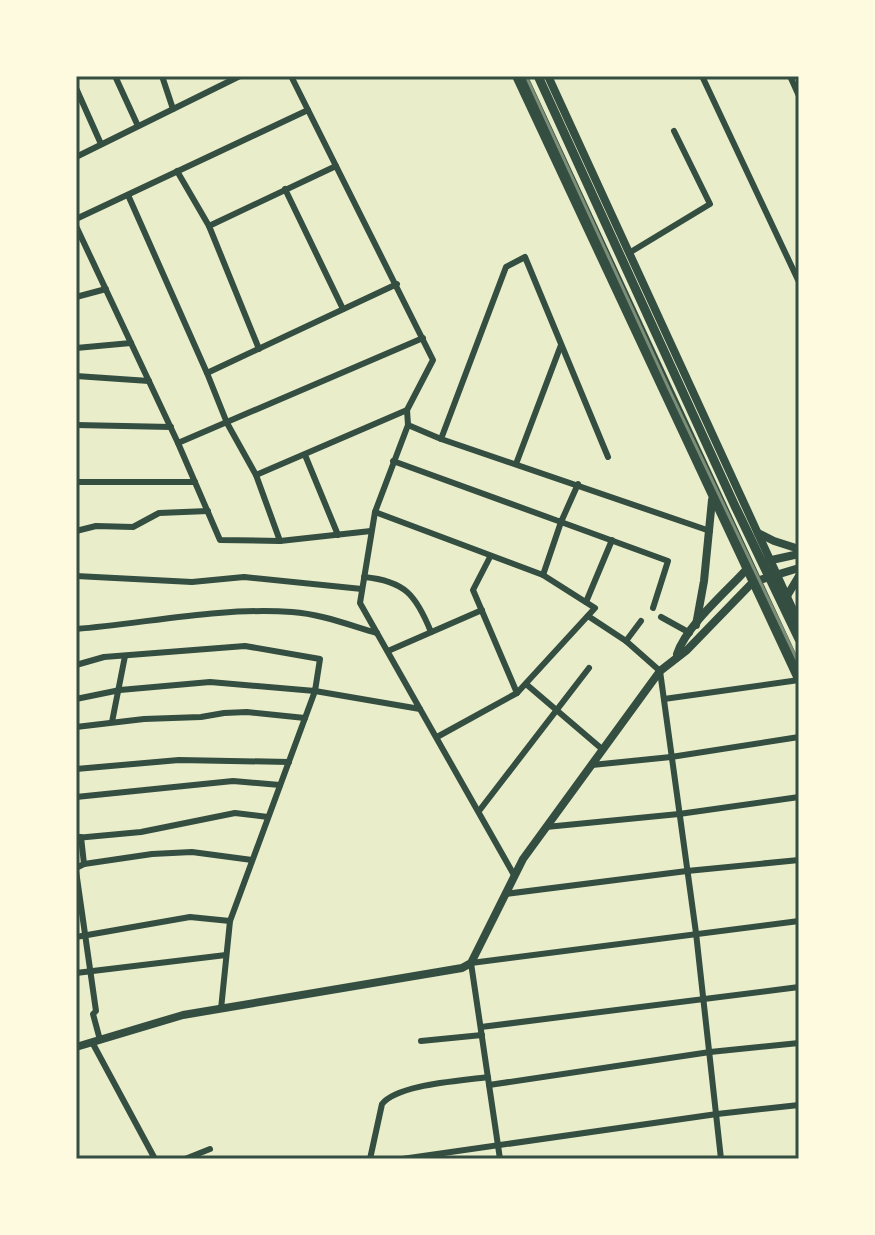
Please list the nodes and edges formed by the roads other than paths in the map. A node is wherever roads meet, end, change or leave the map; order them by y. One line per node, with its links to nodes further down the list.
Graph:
1 (115, 76): 15 (street)
2 (162, 76): 13 (street)
3 (240, 76): 13 (street)
4 (291, 76): 14 (street)
5 (516, 76): 55 (main road)
6 (523, 76): 98 (main road)
7 (538, 76): 90 (main road)
8 (548, 76): 26 (main road)
9 (702, 76): 27 (street)
10 (790, 76): 12 (street)
11 (76, 88): 17 (street)
12 (799, 96)
13 (173, 109): 15 (street)
14 (308, 110): 19 (street); 20 (street)
15 (138, 126): 17 (street)
16 (674, 131): 26 (street)
17 (101, 144): 18 (street)
18 (76, 157)
19 (336, 166): 21 (street); 28 (street)
20 (177, 171): 22 (street); 25 (street)
21 (285, 189): 25 (street); 31 (street)
22 (128, 195): 23 (street); 37 (street)
23 (76, 219)
24 (76, 226): 29 (street)
25 (209, 226): 36 (street)
26 (629, 253): 62 (main road)
27 (799, 282)
28 (397, 284): 31 (street); 32 (street)
29 (106, 289): 30 (street); 33 (street)
30 (76, 297)
31 (343, 309): 36 (street)
32 (423, 338): 40 (street); 41 (street)
33 (131, 343): 35 (street); 39 (street)
34 (561, 345): 45 (street); 48 (street); 50 (street)
35 (76, 348)
36 (259, 349): 37 (street)
37 (207, 373): 41 (street)
38 (76, 376): 39 (street)
39 (149, 381): 44 (street)
40 (407, 410): 43 (street); 47 (street)
41 (227, 423): 46 (street); 51 (street)
42 (76, 425): 44 (street)
43 (408, 425): 45 (street); 49 (street)
44 (171, 427): 46 (street)
45 (441, 439): 50 (street)
46 (178, 443): 53 (street)
47 (305, 455): 51 (street); 63 (street)
48 (608, 457)
49 (393, 461): 57 (street); 58 (street)
50 (516, 464): 54 (street)
51 (256, 475): 65 (street)
52 (76, 482): 53 (street)
53 (195, 482): 56 (street)
54 (578, 484): 58 (street); 61 (street)
55 (712, 495): 61 (main road); 70 (main road)
56 (208, 511): 59 (street); 65 (street)
57 (375, 512): 60 (street); 67 (street)
58 (561, 522): 64 (street); 72 (street)
59 (76, 531)
60 (371, 531): 63 (street); 75 (street)
61 (710, 531): 87 (main road)
62 (758, 533): 66 (main road); 68 (main road)
63 (338, 535): 65 (street)
64 (612, 540): 79 (street); 80 (street)
65 (280, 541)
66 (799, 552): 68 (main road)
67 (490, 557): 72 (street); 81 (street)
68 (770, 560): 70 (main road); 71 (main road)
69 (799, 568): 71 (main road)
70 (746, 570): 76 (main road); 87 (main road)
71 (776, 574): 76 (main road); 78 (main road)
72 (543, 575): 79 (street)
73 (76, 576): 77 (street)
74 (799, 576): 78 (main road)
75 (364, 577): 77 (street); 88 (street)
76 (753, 582): 93 (main road); 99 (main road)
77 (362, 589): 89 (street)
78 (786, 597): 85 (main road)
79 (586, 602): 82 (street)
80 (653, 608)
81 (482, 610): 88 (street); 103 (street)
82 (588, 616): 91 (street); 100 (street)
83 (661, 617): 87 (street)
84 (641, 621): 91 (street)
85 (799, 623)
86 (76, 629): 89 (street)
87 (692, 629): 93 (main road)
88 (431, 632): 92 (street)
89 (377, 633): 92 (street)
90 (799, 639)
91 (626, 641): 97 (street)
92 (388, 651): 106 (street)
93 (677, 655): 97 (main road)
94 (125, 656): 95 (street); 101 (street); 102 (street)
95 (76, 665)
96 (589, 668): 107 (street)
97 (660, 671): 105 (street); 113 (main road)
98 (799, 671)
99 (799, 681): 105 (street)
100 (526, 684): 103 (street); 107 (street)
101 (120, 690): 102 (street); 104 (street); 109 (street)
102 (315, 691): 106 (street); 108 (street)
103 (517, 693): 111 (street)
104 (76, 699)
105 (664, 699): 114 (street)
106 (421, 709): 111 (street)
107 (557, 710): 113 (street); 121 (street)
108 (305, 718): 109 (street); 115 (street)
109 (112, 722): 110 (street)
110 (76, 727)
111 (437, 737): 121 (street)
112 (799, 737): 114 (street)
113 (602, 749): 116 (main road)
114 (671, 757): 116 (street); 122 (street)
115 (289, 762): 117 (street); 118 (street)
116 (590, 765): 124 (main road)
117 (76, 769)
118 (280, 785): 119 (street); 123 (street)
119 (76, 797)
120 (799, 797): 122 (street)
121 (479, 811): 131 (street)
122 (679, 814): 124 (street); 130 (street)
123 (268, 817): 125 (street); 126 (street)
124 (546, 827): 131 (main road)
125 (78, 837): 128 (street)
126 (252, 860): 128 (street); 134 (street)
127 (799, 860): 130 (street)
128 (84, 864): 129 (street)
129 (76, 869): 133 (street)
130 (687, 871): 132 (street); 136 (street)
131 (514, 875): 132 (main road)
132 (505, 894): 140 (main road)
133 (78, 900): 137 (street)
134 (230, 921): 137 (street); 139 (street)
135 (799, 921): 136 (street)
136 (696, 933): 140 (street); 144 (street)
137 (86, 935): 138 (street); 141 (street)
138 (76, 937)
139 (226, 955): 141 (street); 145 (street)
140 (471, 963): 145 (main road); 146 (street)
141 (91, 970): 142 (street); 147 (street)
142 (76, 973)
143 (799, 987): 144 (street)
144 (701, 998): 146 (street); 151 (street)
145 (221, 1009): 147 (main road)
146 (481, 1031): 148 (street); 152 (street)
147 (96, 1041): 150 (main road); 157 (street)
148 (421, 1041)
149 (799, 1043): 151 (street)
150 (76, 1047)
151 (710, 1052): 152 (street); 154 (street)
152 (489, 1081): 155 (street); 159 (street)
153 (799, 1105): 154 (street)
154 (717, 1114): 155 (street); 162 (street)
155 (498, 1146): 160 (street); 161 (street)
156 (210, 1149): 158 (street)
157 (155, 1159)
158 (185, 1159)
159 (370, 1159)
160 (402, 1159)
161 (500, 1159)
162 (721, 1159)

